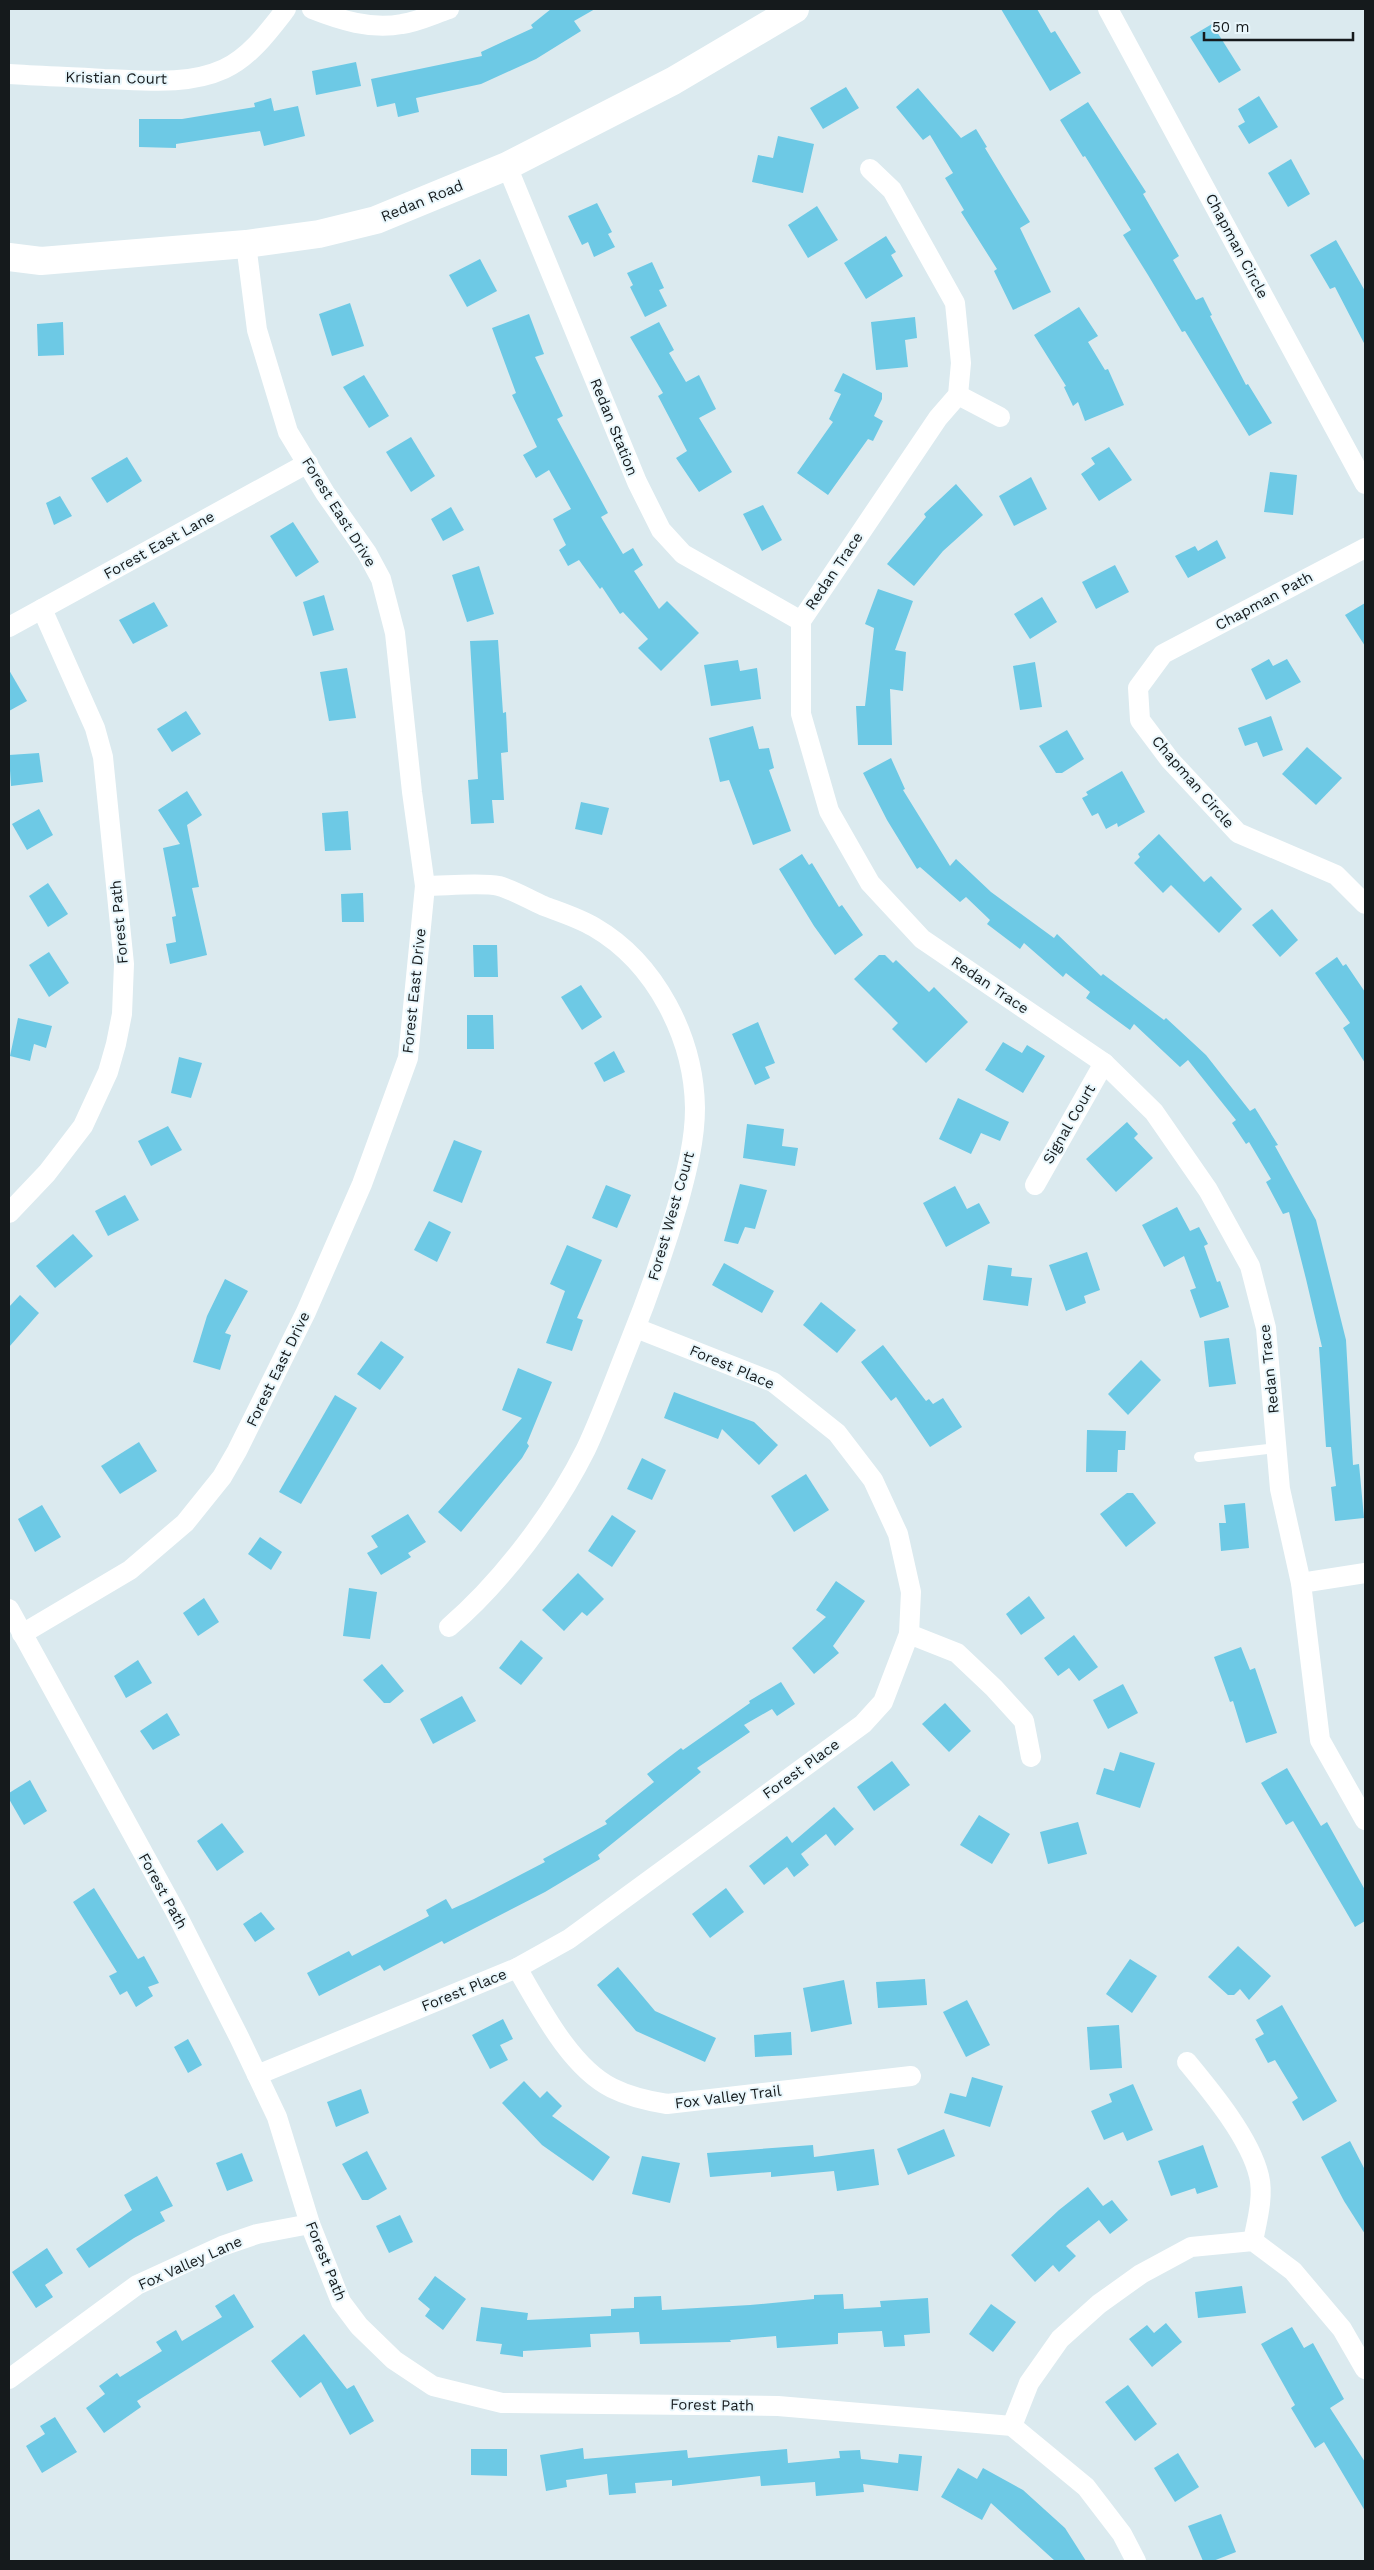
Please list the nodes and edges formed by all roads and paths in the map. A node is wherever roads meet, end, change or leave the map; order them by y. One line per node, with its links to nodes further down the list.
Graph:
1 (286, 9): 6 (street, Kristian Court)
2 (312, 9): 3 (street)
3 (449, 9)
4 (795, 9): 7 (main road, Redan Road)
5 (1108, 9): 14 (street, Chapman Circle)
6 (9, 74)
7 (507, 166): 9 (main road, Redan Road); 17 (street, Redan Station)
8 (870, 169): 11 (street)
9 (246, 244): 10 (main road, Redan Road); 13 (street, Forest East Drive)
10 (9, 257)
11 (958, 395): 12 (street); 17 (street, Redan Trace)
12 (1000, 417)
13 (308, 463): 16 (street, Forest East Lane); 20 (street, Forest East Drive)
14 (1365, 484)
15 (1365, 548): 19 (street, Chapman Path)
16 (42, 609): 18 (street, Forest East Lane); 24 (street, Forest Path)
17 (801, 621): 22 (street, Redan Trace)
18 (9, 627)
19 (1163, 654): 21 (street, Chapman Circle)
20 (425, 886): 25 (street, Forest West Court); 32 (street, Forest East Drive)
21 (1365, 904)
22 (1104, 1063): 23 (street, Signal Court); 26 (street, Redan Trace)
23 (1035, 1185)
24 (9, 1213)
25 (636, 1328): 31 (street, Forest West Court); 33 (street, Forest Place)
26 (1277, 1448): 27 (lane); 29 (street, Redan Trace)
27 (1199, 1457)
28 (1365, 1573): 29 (street)
29 (1301, 1583): 35 (street, Redan Trace)
30 (9, 1609): 32 (street, Forest Path)
31 (449, 1627)
32 (22, 1634): 38 (street, Forest Path)
33 (908, 1634): 34 (street); 36 (street, Forest Place)
34 (1031, 1756)
35 (1365, 1820)
36 (517, 1968): 38 (street, Forest Place); 39 (street, Fox Valley Trail)
37 (1187, 2062): 41 (street)
38 (257, 2075): 40 (street, Forest Path)
39 (911, 2076)
40 (310, 2224): 43 (street, Fox Valley Lane); 44 (street, Forest Path)
41 (1253, 2241): 42 (street); 44 (street)
42 (1365, 2370)
43 (9, 2380)
44 (1012, 2426): 45 (street)
45 (1136, 2561)

